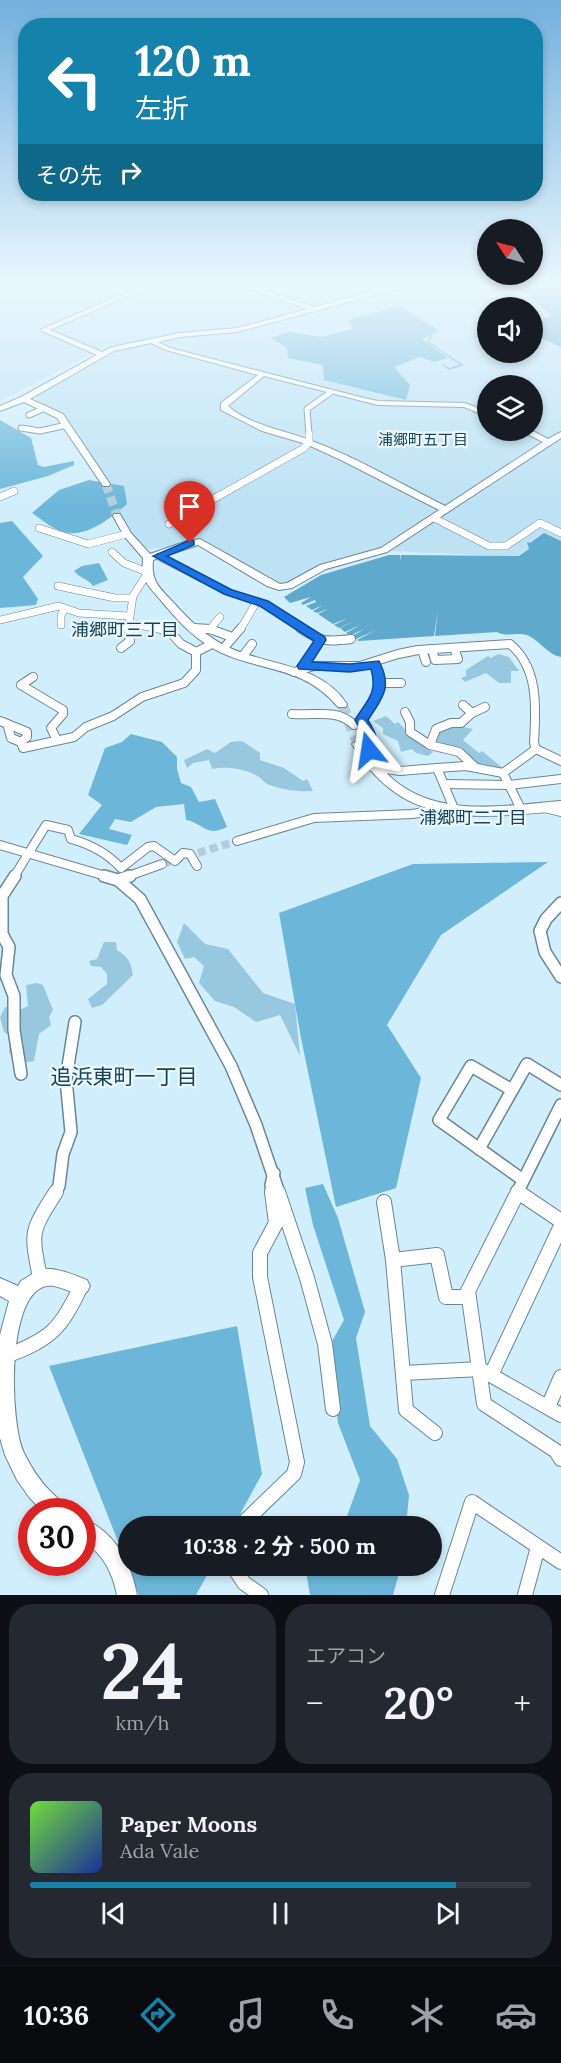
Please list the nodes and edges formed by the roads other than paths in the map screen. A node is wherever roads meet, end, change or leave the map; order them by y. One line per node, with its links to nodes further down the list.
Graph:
1 (98, 356): 5 (street)
2 (196, 356): 3 (street)
3 (262, 374): 4 (street); 14 (street)
4 (331, 392): 8 (street); 14 (street)
5 (24, 399): 6 (street); 7 (street)
6 (45, 408): 9 (street); 10 (street)
7 (0, 409)
8 (477, 410)
9 (29, 415)
10 (67, 425): 11 (street); 16 (street)
11 (21, 428)
12 (561, 434): 15 (street)
13 (543, 439): 15 (street)
14 (309, 442): 19 (street); 22 (street)
15 (549, 442): 19 (street)
16 (106, 484)
17 (14, 491): 18 (street)
18 (0, 497)
19 (446, 510): 21 (street)
20 (117, 516): 25 (street)
21 (434, 518): 24 (street); 27 (street)
22 (170, 525)
23 (39, 528): 25 (street)
24 (561, 533)
25 (127, 534): 27 (street)
26 (112, 552): 28 (street)
27 (153, 557): 28 (street); 31 (street)
28 (147, 573): 30 (street); 37 (street)
29 (58, 586): 30 (street)
30 (132, 598): 35 (street)
31 (257, 601): 39 (street); 41 (street)
32 (65, 609): 34 (street); 35 (street); 36 (street)
33 (220, 617): 38 (street)
34 (0, 620)
35 (128, 620): 43 (street); 45 (street)
36 (61, 625)
37 (193, 628): 38 (street); 42 (street)
38 (210, 629): 39 (street)
39 (232, 637): 42 (street)
40 (351, 639): 41 (street)
41 (320, 640): 48 (street)
42 (218, 646): 45 (street); 48 (street)
43 (121, 648)
44 (422, 650): 46 (street); 47 (street); 69 (street)
45 (196, 652): 65 (street)
46 (426, 662)
47 (375, 664): 48 (street); 50 (street)
48 (299, 669): 52 (street)
49 (33, 677): 65 (street)
50 (381, 683): 51 (street); 59 (street)
51 (401, 683)
52 (342, 705)
53 (463, 705): 56 (street)
54 (485, 706): 56 (street)
55 (405, 712): 64 (street)
56 (472, 713): 67 (street)
57 (292, 714): 58 (street)
58 (306, 716): 59 (street); 61 (street)
59 (361, 720): 68 (street)
60 (0, 721): 63 (street)
61 (299, 724)
62 (401, 725): 64 (street)
63 (8, 727): 66 (street); 66 (street)
64 (410, 732): 67 (street)
65 (57, 740): 66 (street)
66 (21, 742)
67 (430, 745): 72 (street)
68 (361, 748): 71 (street)
69 (536, 749): 70 (street); 74 (street)
70 (561, 761)
71 (372, 767): 73 (street); 79 (street)
72 (475, 767): 73 (street); 74 (street)
73 (436, 768): 76 (street)
74 (503, 774): 77 (street)
75 (561, 779): 77 (street)
76 (444, 784): 77 (street); 82 (street)
77 (509, 785): 81 (street)
78 (561, 806): 80 (street)
79 (435, 807): 82 (street); 84 (street)
80 (543, 807): 81 (street); 83 (street)
81 (521, 809): 82 (street)
82 (454, 811)
83 (561, 812)
84 (237, 841)
85 (0, 845): 86 (street)
86 (28, 854): 88 (street); 89 (street); 93 (street)
87 (162, 864): 89 (street)
88 (197, 866)
89 (118, 880): 98 (street)
90 (561, 903): 91 (street)
91 (561, 977)
92 (75, 1022): 104 (street)
93 (21, 1074)
94 (561, 1085): 95 (street)
95 (512, 1090): 97 (street); 97 (street)
96 (561, 1105): 99 (street)
97 (479, 1149): 99 (street)
98 (274, 1173): 113 (street); 118 (street)
99 (520, 1186): 101 (street); 107 (street)
100 (384, 1202): 103 (street)
101 (561, 1221)
102 (561, 1226): 109 (street)
103 (393, 1260): 107 (street); 110 (street)
104 (40, 1278): 105 (street); 106 (street)
105 (81, 1286): 108 (street)
106 (8, 1291): 108 (street)
107 (468, 1297): 109 (street)
108 (1, 1358): 117 (street)
109 (485, 1372): 110 (street); 112 (street); 116 (street)
110 (403, 1373): 115 (street)
111 (561, 1377): 112 (street)
112 (548, 1407): 114 (street)
113 (333, 1409)
114 (561, 1415)
115 (435, 1433)
116 (561, 1459)
117 (45, 1498)
118 (250, 1516)
119 (96, 1536): 123 (street)
120 (538, 1547): 121 (street); 125 (street); 126 (street)
121 (561, 1562)
122 (239, 1576): 124 (street)
123 (127, 1595)
124 (261, 1595)
125 (442, 1595)
126 (525, 1595)

